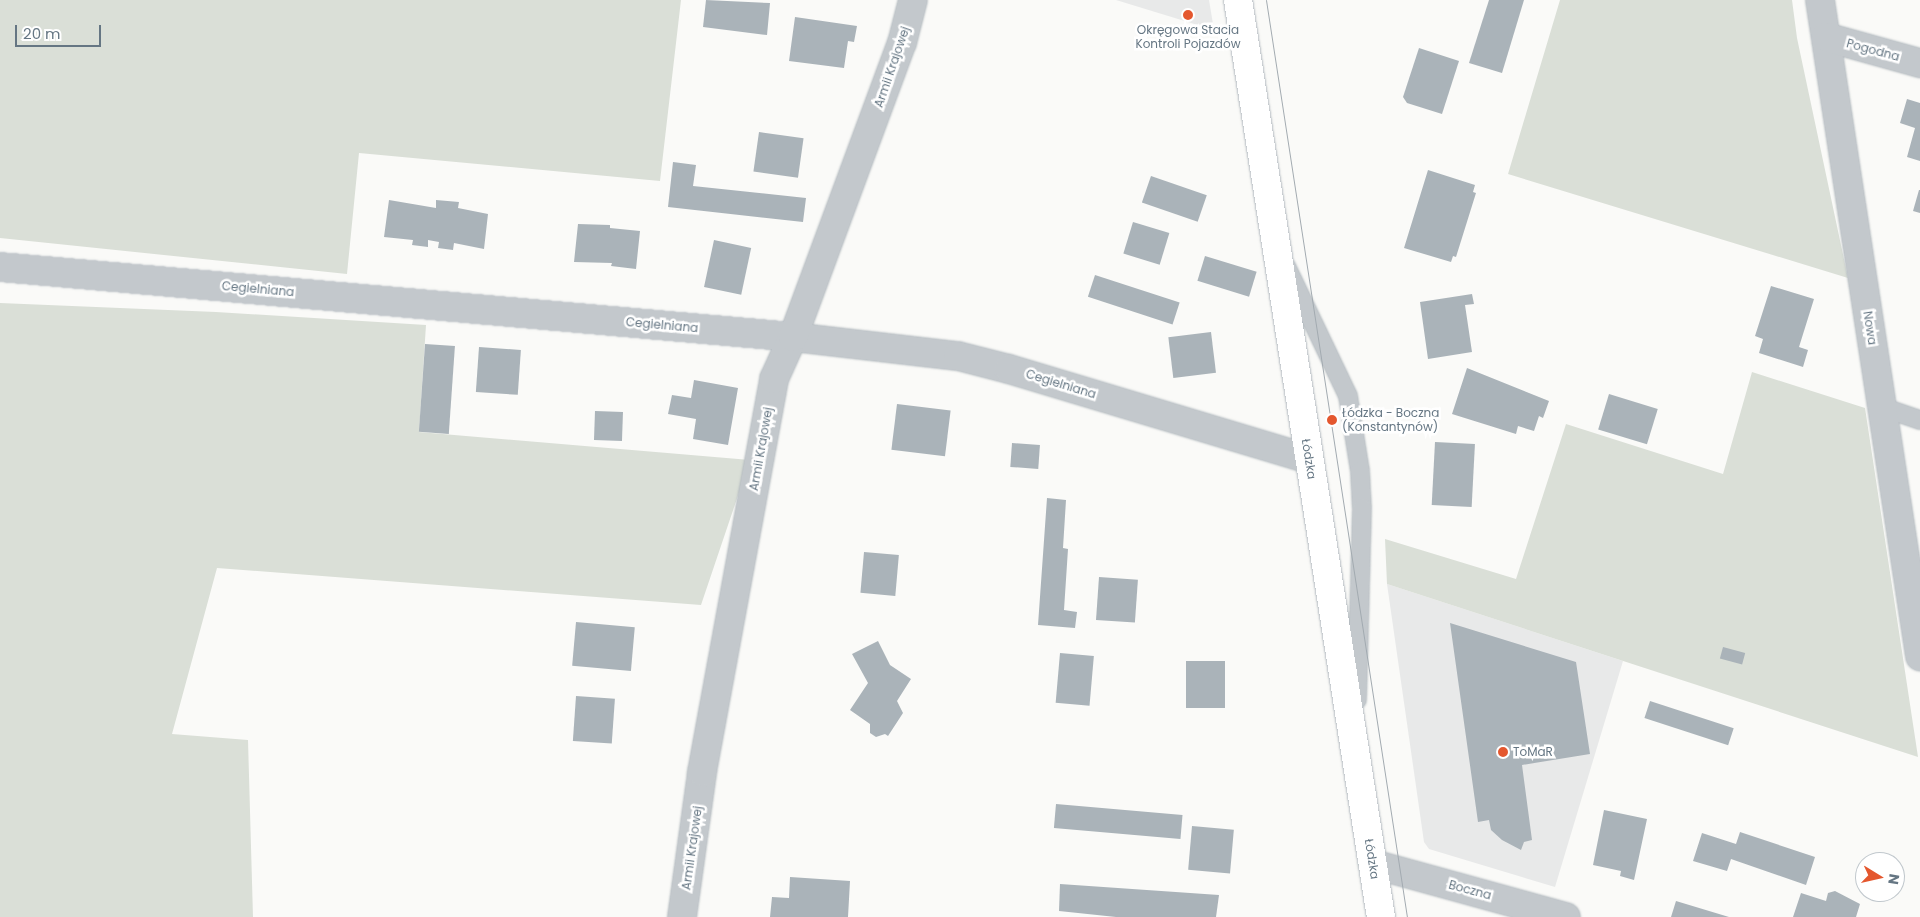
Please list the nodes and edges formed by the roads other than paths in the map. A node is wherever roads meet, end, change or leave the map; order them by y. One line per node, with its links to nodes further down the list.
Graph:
1 (913, 0): 8 (street, Armii Krajowej)
2 (1238, 0): 6 (main road, Łódzka)
3 (1820, 0): 4 (street, Nowa)
4 (1826, 37): 5 (street, Pogodna); 9 (street, Nowa)
5 (1920, 63)
6 (1276, 246): 11 (main road, Łódzka); 13 (lane)
7 (0, 267): 8 (street, Cegielniana)
8 (793, 336): 11 (street, Cegielniana); 15 (street, Armii Krajowej)
9 (1882, 407): 10 (lane); 12 (street, Nowa)
10 (1920, 420)
11 (1309, 459): 13 (main road, Łódzka)
12 (1920, 656)
13 (1355, 753): 14 (main road, Łódzka)
14 (1373, 864): 16 (main road, Łódzka); 17 (street, Boczna)
15 (682, 917)
16 (1381, 917)
17 (1566, 917)

